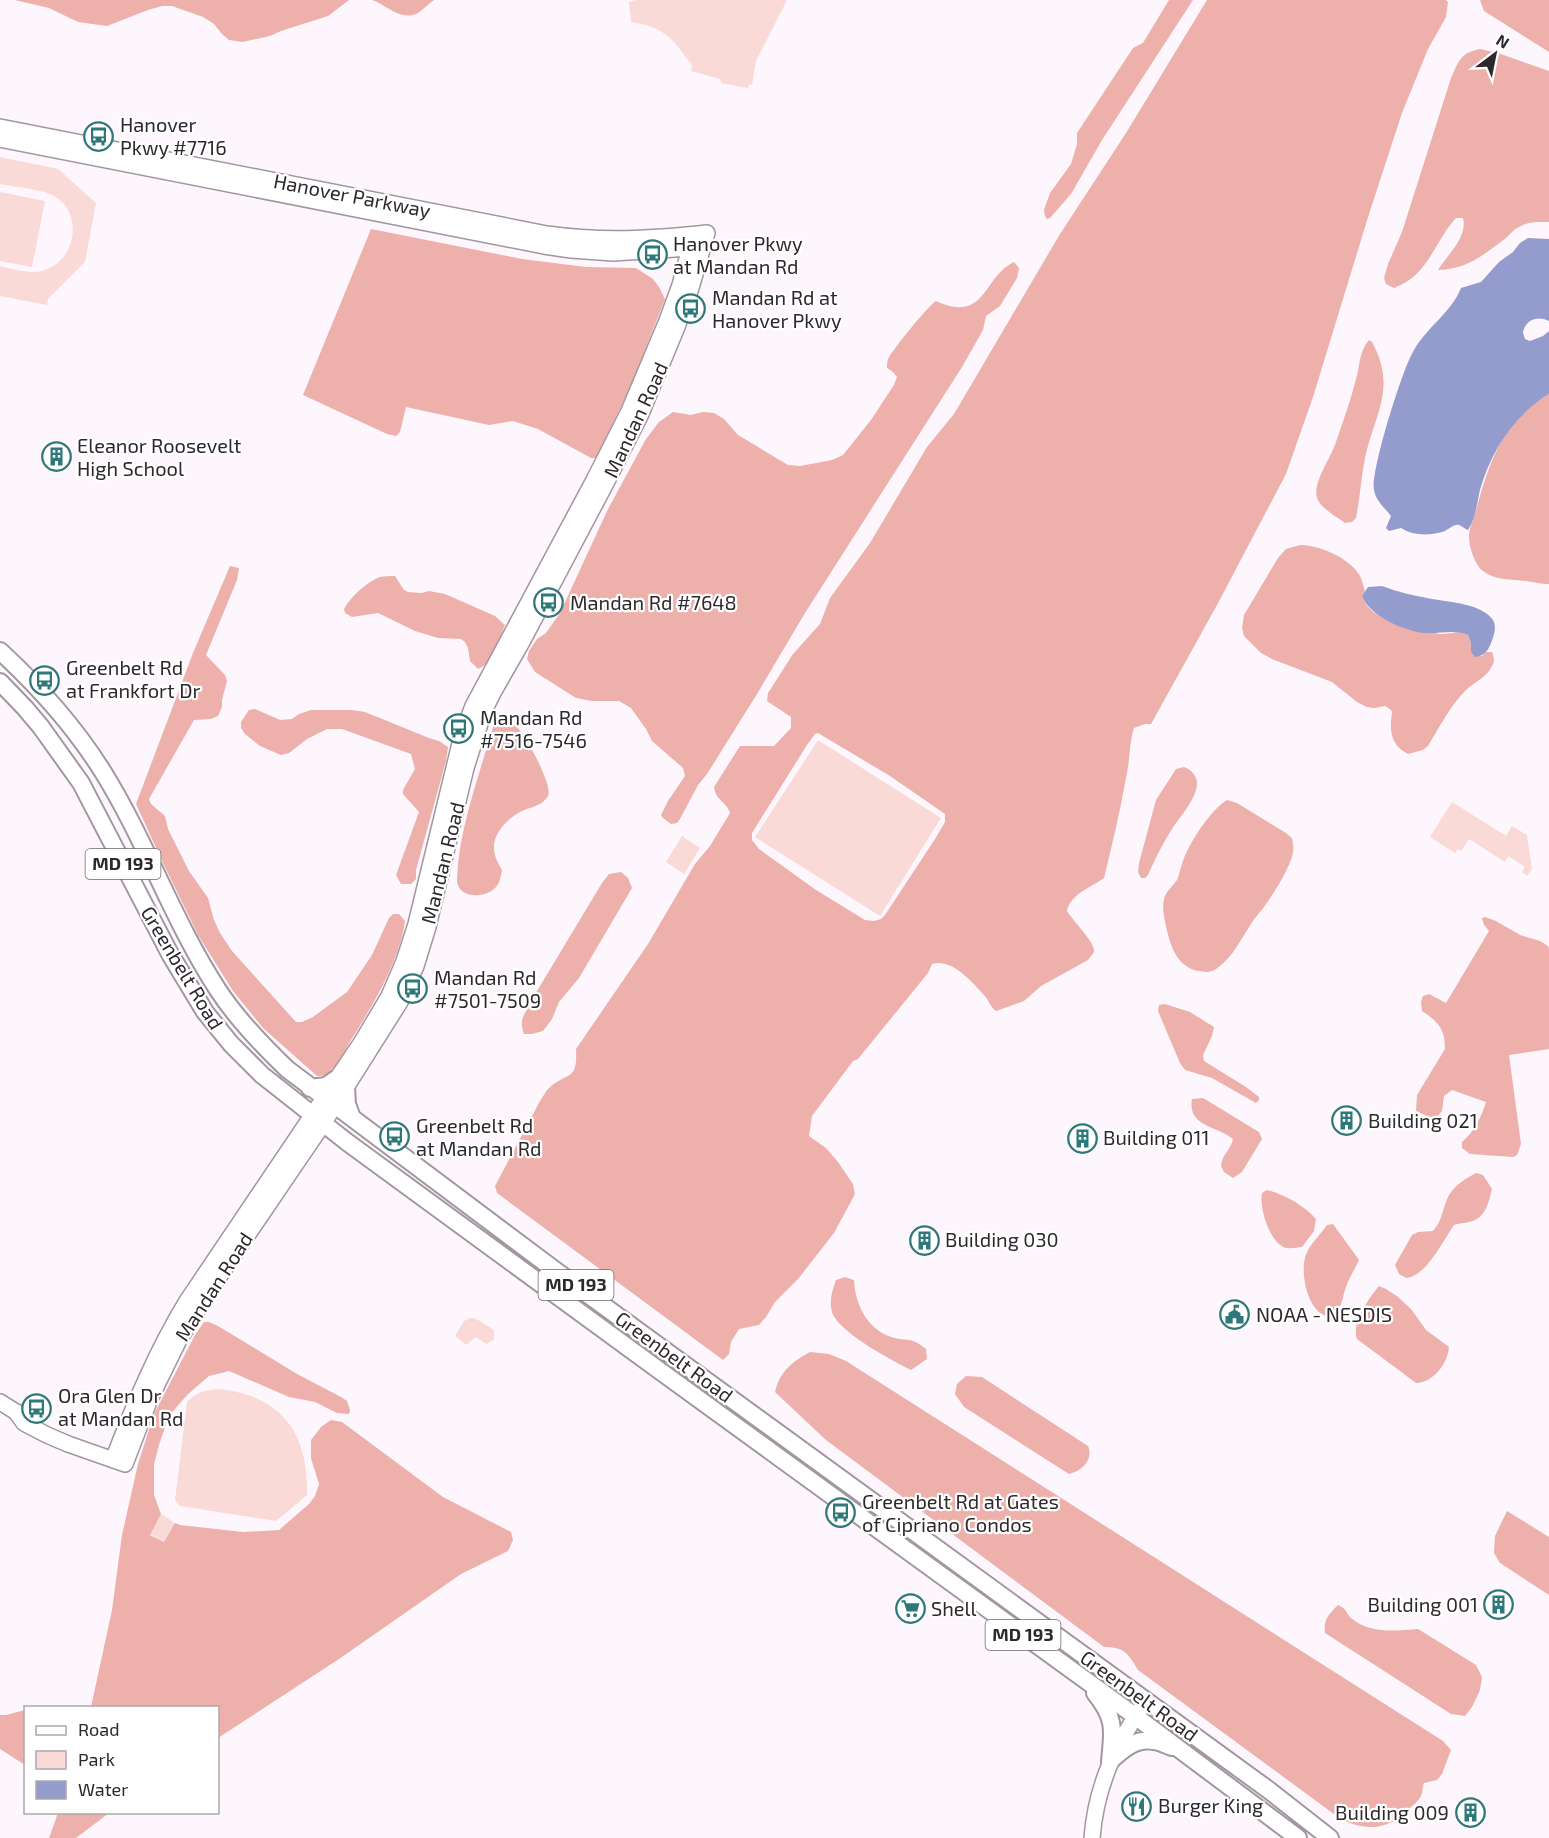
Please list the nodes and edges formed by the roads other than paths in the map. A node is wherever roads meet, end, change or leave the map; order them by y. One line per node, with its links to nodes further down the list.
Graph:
1 (0, 126): 3 (street, Hanover Parkway)
2 (0, 139): 4 (street, Hanover Parkway)
3 (707, 233): 7 (street, Mandan Road)
4 (690, 248): 7 (street, Mandan Road)
5 (0, 651): 8 (main road, Greenbelt Road / MD 193)
6 (0, 682): 10 (main road, Greenbelt Road / MD 193)
7 (341, 1083): 8 (street, Mandan Road); 8 (main road); 9 (main road)
8 (322, 1097): 9 (main road, Greenbelt Road / MD 193); 10 (street, Mandan Road)
9 (352, 1118): 13 (main road, Greenbelt Road / MD 193)
10 (317, 1119): 11 (street, Mandan Road); 12 (main road, Greenbelt Road / MD 193)
11 (0, 1402)
12 (1082, 1677): 14 (main road, Greenbelt Road / MD 193); 16 (main road)
13 (1146, 1701): 14 (street); 19 (main road, Greenbelt Road / MD 193)
14 (1135, 1716): 15 (main road, Greenbelt Road / MD 193); 16 (street)
15 (1181, 1749): 16 (main road); 18 (main road, Greenbelt Road / MD 193)
16 (1110, 1761): 17 (street)
17 (1092, 1838)
18 (1298, 1838)
19 (1330, 1838)

